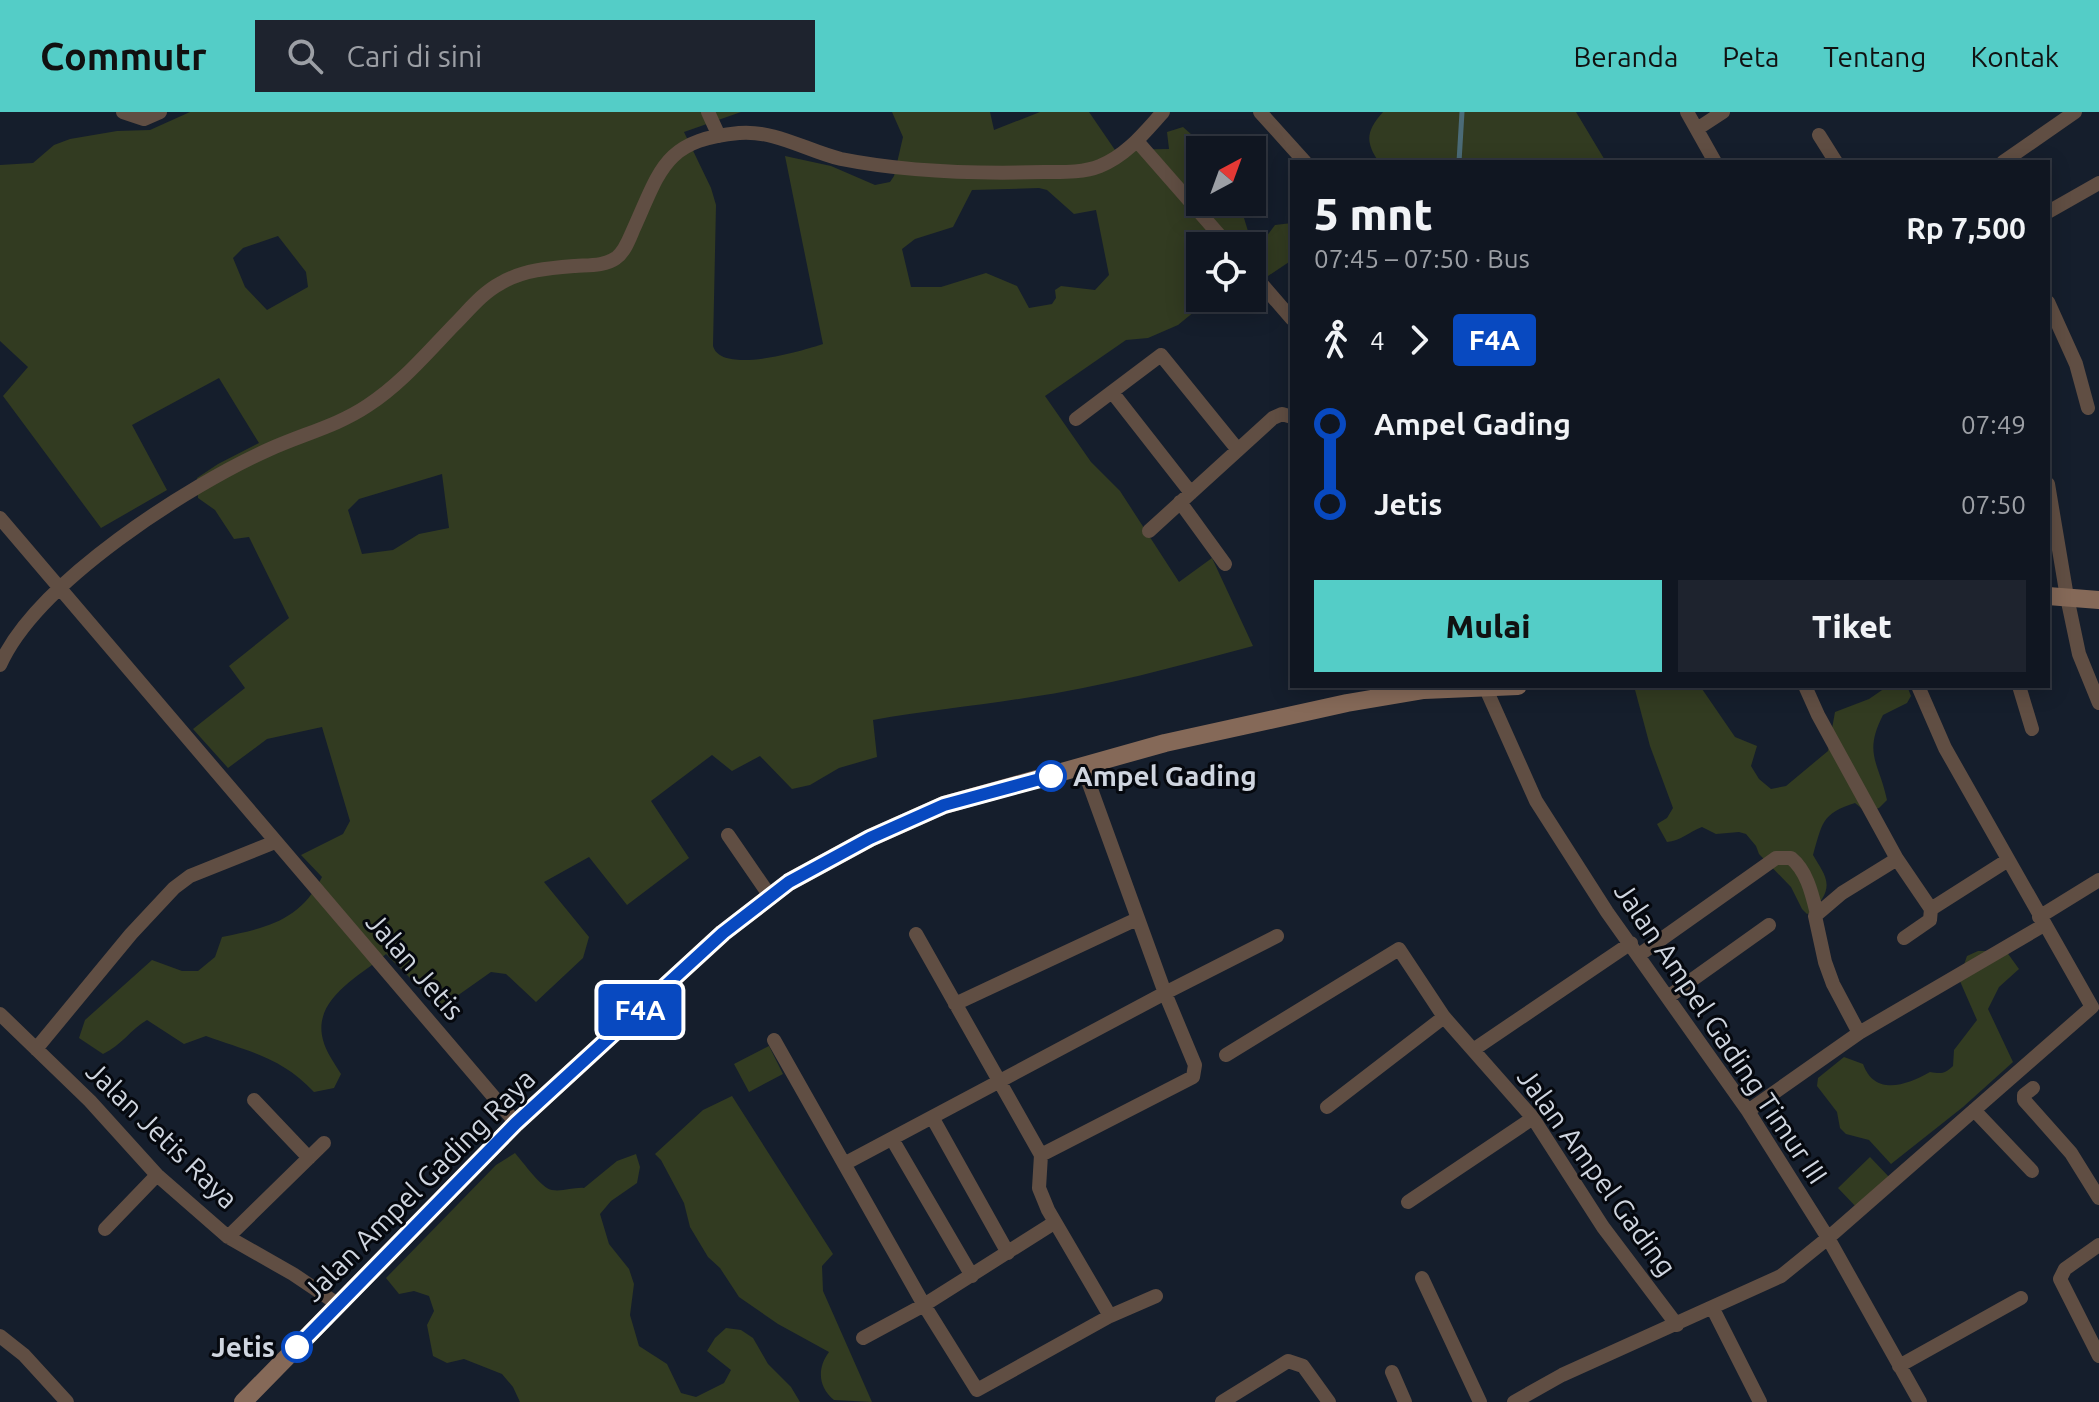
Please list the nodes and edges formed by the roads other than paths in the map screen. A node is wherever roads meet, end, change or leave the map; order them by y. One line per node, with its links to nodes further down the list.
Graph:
1 (123, 112): 2 (street)
2 (160, 112)
3 (708, 112): 11 (street)
4 (1163, 112): 12 (street)
5 (1260, 112): 13 (street)
6 (1687, 112): 9 (street)
7 (1723, 112): 9 (street)
8 (2071, 113): 16 (street)
9 (1697, 129): 14 (street)
10 (1819, 135): 15 (street)
11 (719, 136): 12 (street); 33 (street)
12 (1137, 141): 19 (street)
13 (1303, 160)
14 (1714, 160)
15 (1835, 160)
16 (2006, 160)
17 (2099, 183): 18 (street)
18 (2050, 211)
19 (1217, 232)
20 (1266, 287): 22 (street)
21 (2050, 306): 24 (street)
22 (1289, 311)
23 (1112, 392): 26 (street); 27 (street); 28 (street)
24 (2088, 408)
25 (1290, 416): 27 (street)
26 (1076, 419)
27 (1238, 450): 28 (street)
28 (1185, 497): 31 (street); 32 (street)
29 (2050, 509): 34 (street)
30 (0, 518): 33 (street, Jalan Jetis)
31 (1149, 531)
32 (1225, 564)
33 (59, 587): 36 (street); 47 (street, Jalan Jetis)
34 (2057, 596): 35 (main road); 43 (street)
35 (2099, 600)
36 (0, 665)
37 (1423, 688): 42 (main road, Jalan Ampel Gading Raya); 45 (main road, Jalan Ampel Gading Raya)
38 (1497, 688): 42 (main road, Jalan Ampel Gading Raya)
39 (1806, 688): 48 (street)
40 (1919, 688): 49 (street)
41 (2020, 688): 44 (street)
42 (1486, 689): 60 (street, Jalan Ampel Gading Timur III)
43 (2099, 703)
44 (2032, 729)
45 (1083, 767): 51 (main road, Jalan Ampel Gading Raya); 54 (street)
46 (728, 835): 51 (street)
47 (275, 842): 69 (street); 80 (street, Jalan Jetis)
48 (1897, 859): 52 (street); 53 (street)
49 (2008, 860): 52 (street); 55 (street)
50 (2099, 880): 55 (street)
51 (770, 896): 80 (main road, Jalan Ampel Gading Raya)
52 (1931, 909): 59 (street)
53 (1817, 914): 60 (street); 67 (street)
54 (1137, 919): 61 (street); 63 (street)
55 (2042, 921): 64 (street); 67 (street)
56 (1769, 925): 62 (street)
57 (916, 934): 63 (street)
58 (1277, 936): 61 (street)
59 (1904, 938)
60 (1635, 949): 62 (street, Jalan Ampel Gading Timur III); 70 (street)
61 (1165, 993): 72 (street); 83 (street)
62 (1668, 997): 77 (street, Jalan Ampel Gading Timur III)
63 (955, 1004): 72 (street)
64 (2095, 1008): 76 (street)
65 (0, 1014): 69 (street, Jalan Jetis Raya)
66 (1444, 1017): 70 (street, Jalan Ampel Gading); 71 (street, Jalan Ampel Gading); 75 (street)
67 (1859, 1033): 77 (street)
68 (774, 1040): 85 (street)
69 (36, 1049): 87 (street, Jalan Jetis Raya)
70 (1473, 1050): 79 (street, Jalan Ampel Gading)
71 (1226, 1055)
72 (1000, 1082): 78 (street); 83 (street)
73 (2033, 1088): 88 (street)
74 (254, 1100): 84 (street)
75 (1327, 1107)
76 (1974, 1110): 86 (street); 93 (street)
77 (1748, 1111): 93 (street, Jalan Ampel Gading Timur III)
78 (932, 1117): 81 (street); 95 (street)
79 (1533, 1118): 89 (street); 104 (street, Jalan Ampel Gading)
80 (516, 1123): 100 (main road, Jalan Ampel Gading Raya)
81 (892, 1139): 85 (street); 96 (street)
82 (324, 1143): 84 (street)
83 (1041, 1155): 103 (street)
84 (309, 1158): 92 (street)
85 (844, 1164): 101 (street)
86 (2032, 1171)
87 (157, 1175): 91 (street); 92 (street, Jalan Jetis Raya)
88 (2099, 1198)
89 (1408, 1202)
90 (1049, 1226): 95 (street)
91 (105, 1229)
92 (228, 1237): 100 (street, Jalan Jetis Raya)
93 (1828, 1238): 102 (street); 108 (street, Jalan Ampel Gading Timur III)
94 (2099, 1245): 107 (street)
95 (1008, 1253): 96 (street)
96 (972, 1276): 101 (street)
97 (1422, 1278): 115 (street)
98 (1156, 1296): 103 (street)
99 (2021, 1298): 108 (street)
100 (339, 1305): 111 (main road, Jalan Ampel Gading Raya)
101 (924, 1305): 103 (street); 106 (street)
102 (1713, 1309): 104 (street); 117 (street)
103 (1110, 1316)
104 (1677, 1325): 116 (street)
105 (0, 1336): 110 (street)
106 (863, 1338)
107 (2099, 1356)
108 (1899, 1366): 118 (street, Jalan Ampel Gading Timur III)
109 (1392, 1372): 114 (street)
110 (67, 1402)
111 (243, 1402)
112 (1222, 1402): 113 (street)
113 (1329, 1402)
114 (1405, 1402)
115 (1480, 1402)
116 (1514, 1402)
117 (1760, 1402)
118 (1920, 1402)

